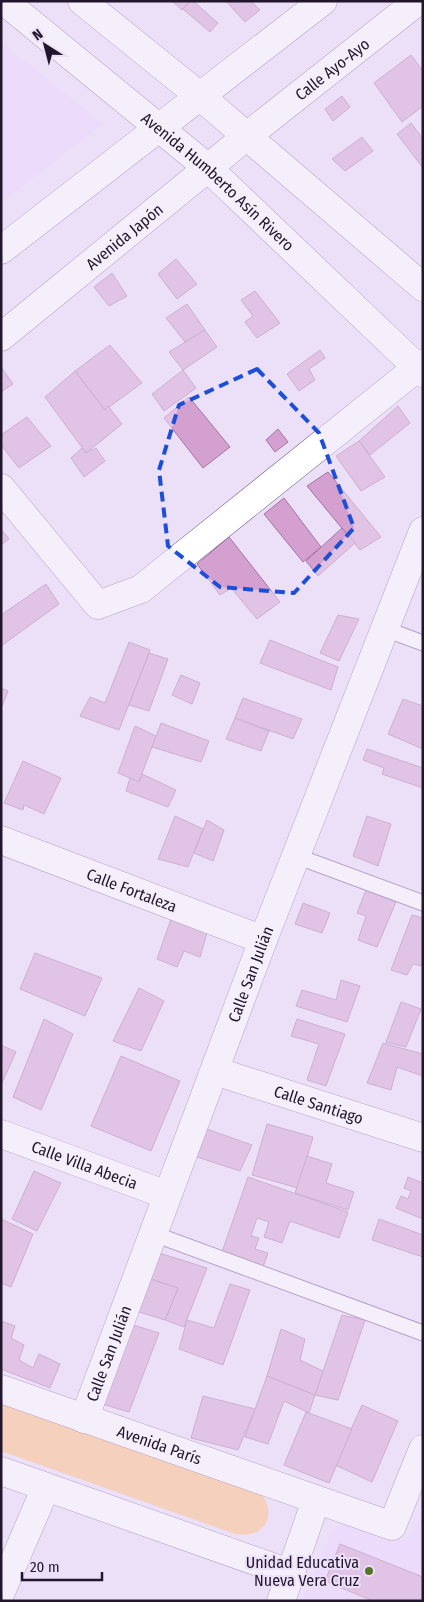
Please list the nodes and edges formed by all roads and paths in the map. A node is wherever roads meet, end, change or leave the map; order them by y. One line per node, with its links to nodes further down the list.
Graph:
1 (4, 1): 6 (street, Avenida Humberto Asín Rivero)
2 (82, 1): 5 (street)
3 (323, 1): 5 (street)
4 (418, 1): 7 (street, Calle Ayo-Ayo)
5 (201, 97): 6 (street); 7 (street)
6 (160, 128): 8 (street, Avenida Humberto Asín Rivero); 9 (street)
7 (248, 136): 8 (street, Avenida Japón); 10 (street)
8 (208, 168): 11 (street, Avenida Japón); 12 (street, Avenida Humberto Asín Rivero)
9 (1, 250)
10 (423, 286)
11 (1, 337)
12 (421, 368): 13 (street)
13 (1, 488)
14 (423, 531): 15 (street, Calle San Julián)
15 (384, 629): 16 (lane); 18 (street, Calle San Julián)
16 (423, 643)
17 (1, 840): 20 (street, Calle Fortaleza)
18 (296, 856): 19 (lane); 20 (street, Calle San Julián)
19 (423, 903)
20 (263, 940): 21 (street, Calle San Julián)
21 (215, 1071): 23 (street, Calle Santiago); 24 (street, Calle San Julián)
22 (1, 1134): 24 (street, Calle Villa Abecia)
23 (423, 1138)
24 (167, 1195): 25 (street, Calle San Julián)
25 (154, 1234): 26 (lane); 28 (street, Calle San Julián)
26 (423, 1333)
27 (1, 1389): 28 (street, Avenida París)
28 (84, 1419): 32 (street, Avenida París)
29 (423, 1449): 32 (street, Avenida París)
30 (1, 1471): 31 (street)
31 (46, 1487): 33 (street); 34 (street)
32 (316, 1500): 33 (street)
33 (292, 1574): 35 (street)
34 (1, 1592)
35 (281, 1601)

